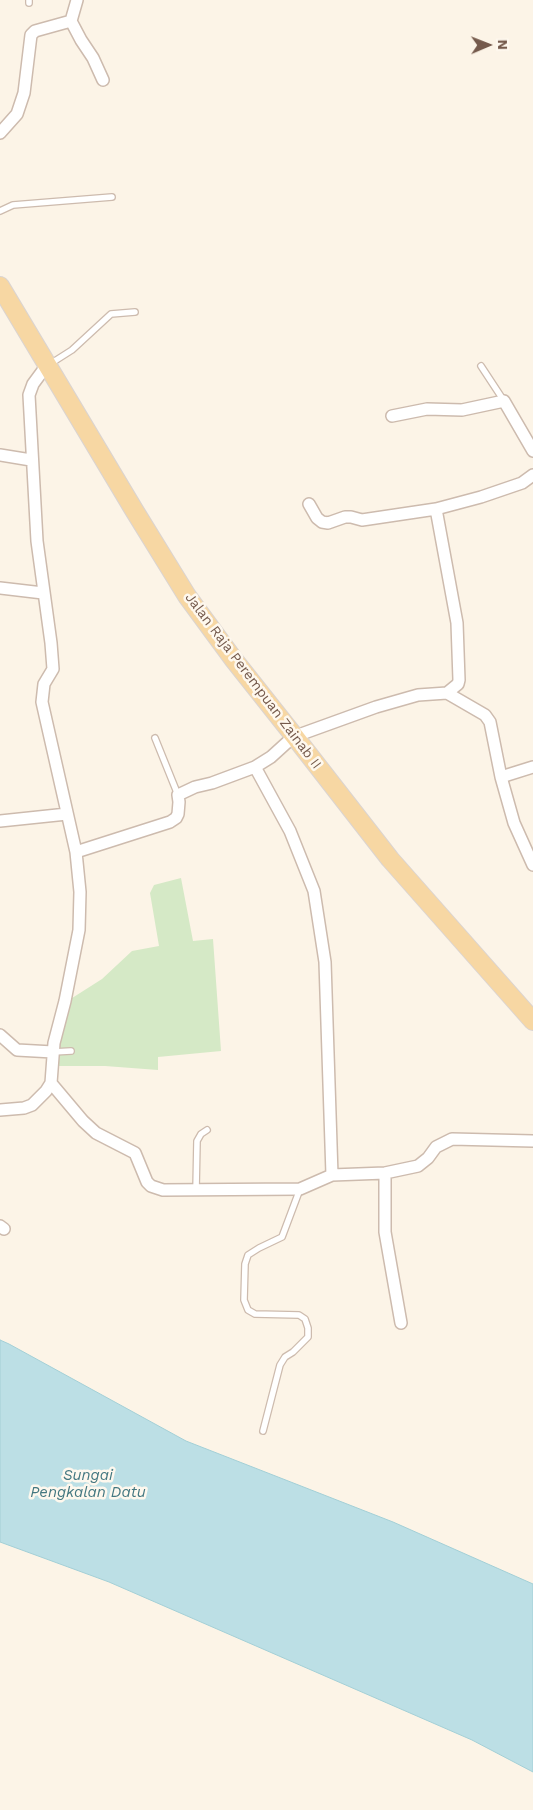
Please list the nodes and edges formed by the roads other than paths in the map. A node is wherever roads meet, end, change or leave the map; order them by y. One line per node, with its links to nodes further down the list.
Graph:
1 (77, 0): 2 (street)
2 (72, 22): 3 (street); 4 (street)
3 (103, 80)
4 (0, 133)
5 (112, 197): 6 (lane)
6 (0, 211)
7 (0, 286): 9 (main road, Jalan Raja Perempuan Zainab II)
8 (135, 312): 9 (lane)
9 (47, 366): 15 (street); 22 (main road, Jalan Raja Perempuan Zainab II)
10 (481, 366): 11 (lane)
11 (504, 401): 12 (street); 13 (street)
12 (392, 416)
13 (533, 451)
14 (0, 455): 15 (street)
15 (31, 460): 20 (street)
16 (533, 475): 18 (street)
17 (309, 504): 18 (street)
18 (436, 509): 21 (street)
19 (0, 588): 20 (street)
20 (43, 593): 28 (street)
21 (447, 693): 22 (street); 26 (street)
22 (295, 737): 24 (street); 32 (main road, Jalan Raja Perempuan Zainab II)
23 (155, 738): 27 (lane)
24 (256, 767): 27 (street); 41 (street)
25 (533, 767): 26 (street)
26 (500, 777): 31 (street)
27 (178, 795): 30 (street)
28 (66, 814): 29 (street); 30 (street)
29 (0, 821)
30 (76, 852): 35 (street)
31 (533, 865)
32 (533, 1021)
33 (0, 1035): 35 (street)
34 (71, 1051): 35 (lane)
35 (54, 1052): 36 (street)
36 (51, 1083): 37 (street); 43 (street)
37 (0, 1110)
38 (208, 1130): 43 (lane)
39 (532, 1143): 40 (street)
40 (385, 1173): 41 (street); 44 (street)
41 (332, 1175): 42 (street)
42 (300, 1189): 43 (street); 45 (lane)
43 (196, 1190)
44 (401, 1323)
45 (263, 1431)

